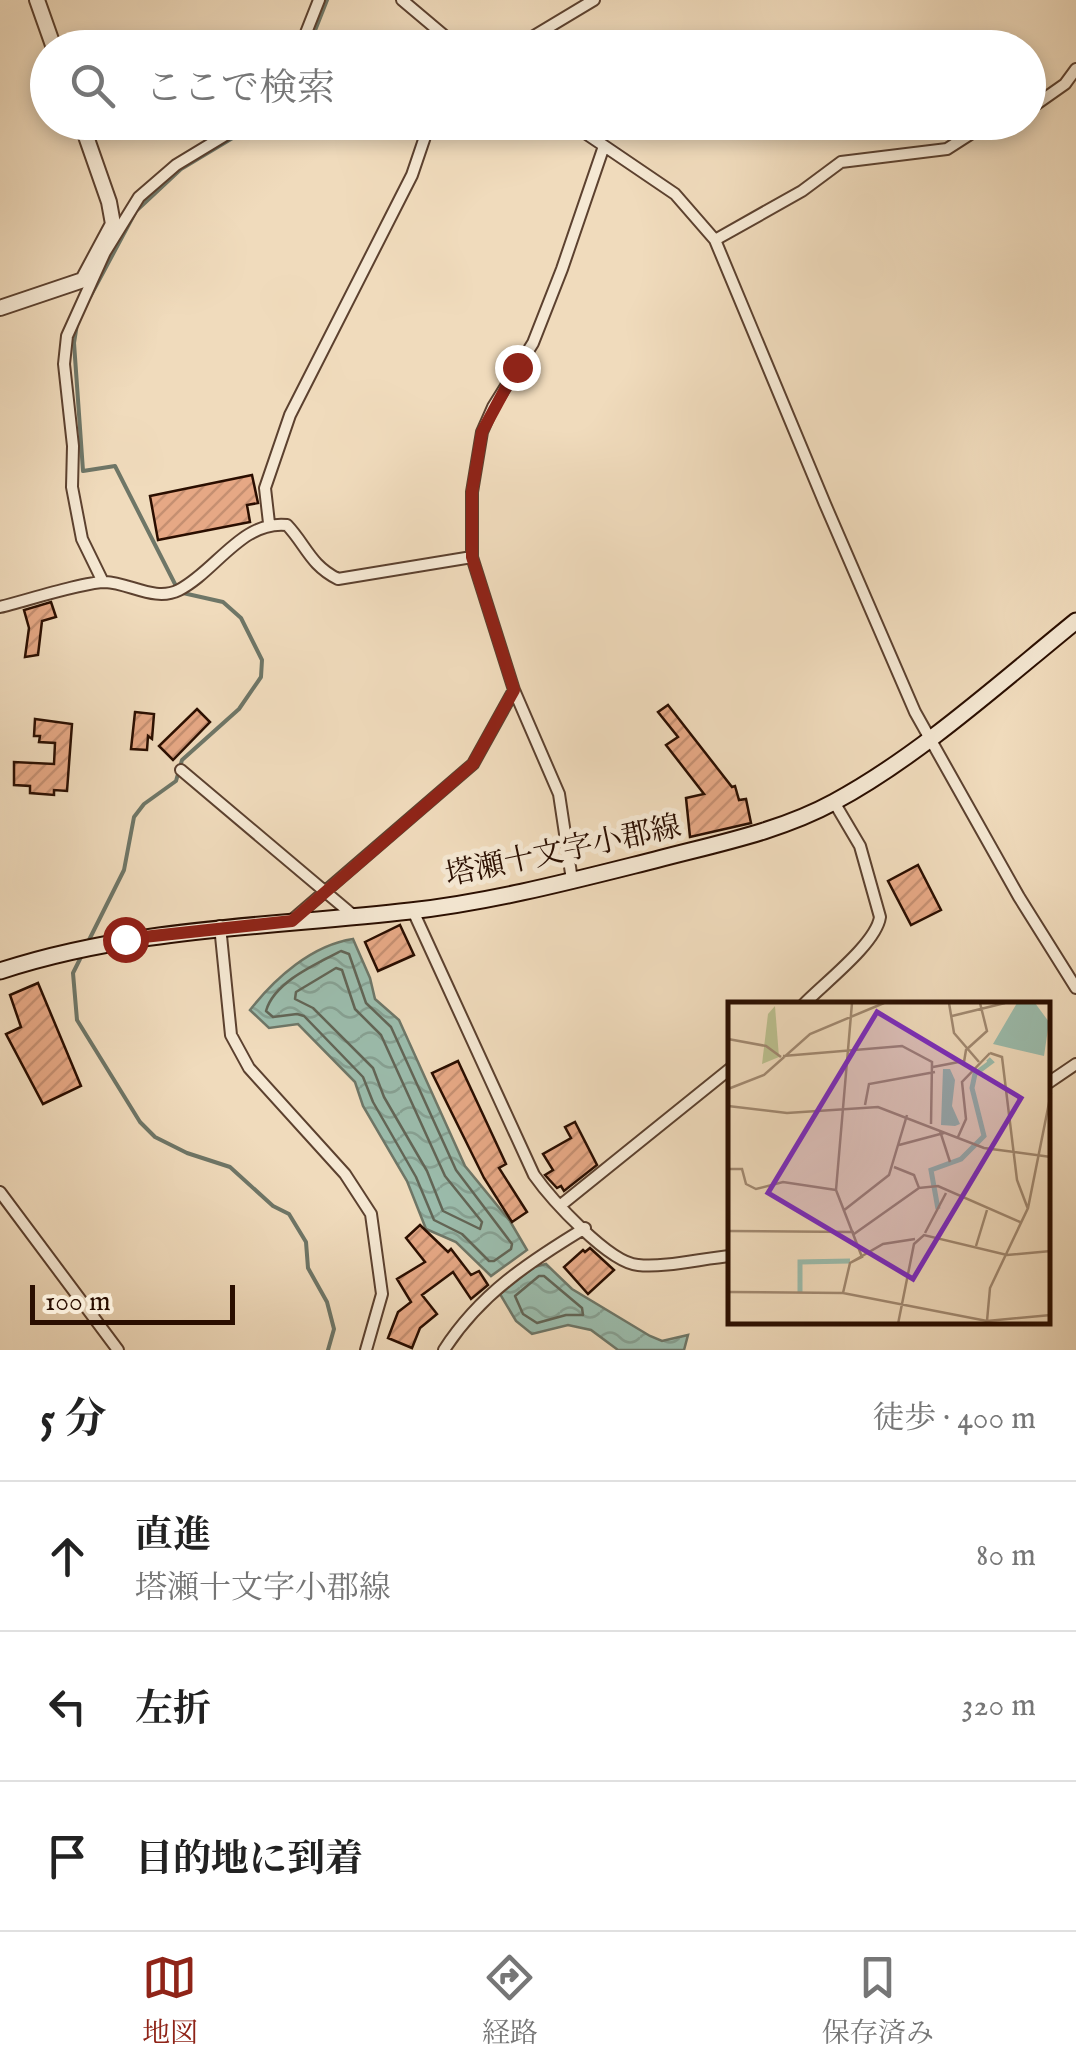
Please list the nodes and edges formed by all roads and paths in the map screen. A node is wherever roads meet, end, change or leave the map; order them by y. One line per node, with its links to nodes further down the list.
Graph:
1 (37, 0): 5 (street)
2 (319, 0): 6 (street)
3 (402, 0): 7 (street)
4 (594, 0): 8 (street)
5 (48, 30)
6 (307, 30)
7 (438, 30)
8 (544, 30)
9 (1076, 69): 10 (street)
10 (1046, 97)
11 (87, 140): 18 (street)
12 (217, 140): 18 (street)
13 (424, 140): 20 (street)
14 (596, 140): 16 (street)
15 (961, 140): 17 (street)
16 (604, 146): 17 (street); 21 (street)
17 (716, 240): 26 (street)
18 (103, 251): 19 (street); 22 (street)
19 (0, 308)
20 (269, 522): 21 (street); 22 (street)
21 (472, 557): 25 (street)
22 (103, 582): 23 (street)
23 (0, 607)
24 (1076, 621): 26 (main road, 塔瀬十文字小郡線)
25 (514, 690): 29 (street); 30 (street)
26 (929, 740): 28 (main road, 塔瀬十文字小郡線); 36 (street)
27 (181, 770): 30 (street)
28 (834, 802): 29 (main road, 塔瀬十文字小郡線); 37 (street)
29 (572, 880): 31 (main road, 塔瀬十文字小郡線)
30 (326, 892): 32 (street); 33 (street)
31 (414, 910): 32 (main road, 塔瀬十文字小郡線); 42 (street)
32 (354, 916): 33 (main road, 塔瀬十文字小郡線)
33 (292, 921): 34 (main road, 塔瀬十文字小郡線)
34 (220, 926): 35 (main road, 塔瀬十文字小郡線); 46 (street)
35 (0, 971)
36 (1076, 988)
37 (805, 1002)
38 (1076, 1064): 40 (street)
39 (728, 1070): 42 (street)
40 (1051, 1081)
41 (0, 1192): 45 (street)
42 (561, 1205): 43 (street)
43 (585, 1228): 44 (street); 47 (street)
44 (728, 1256)
45 (118, 1350)
46 (366, 1350)
47 (444, 1350)

